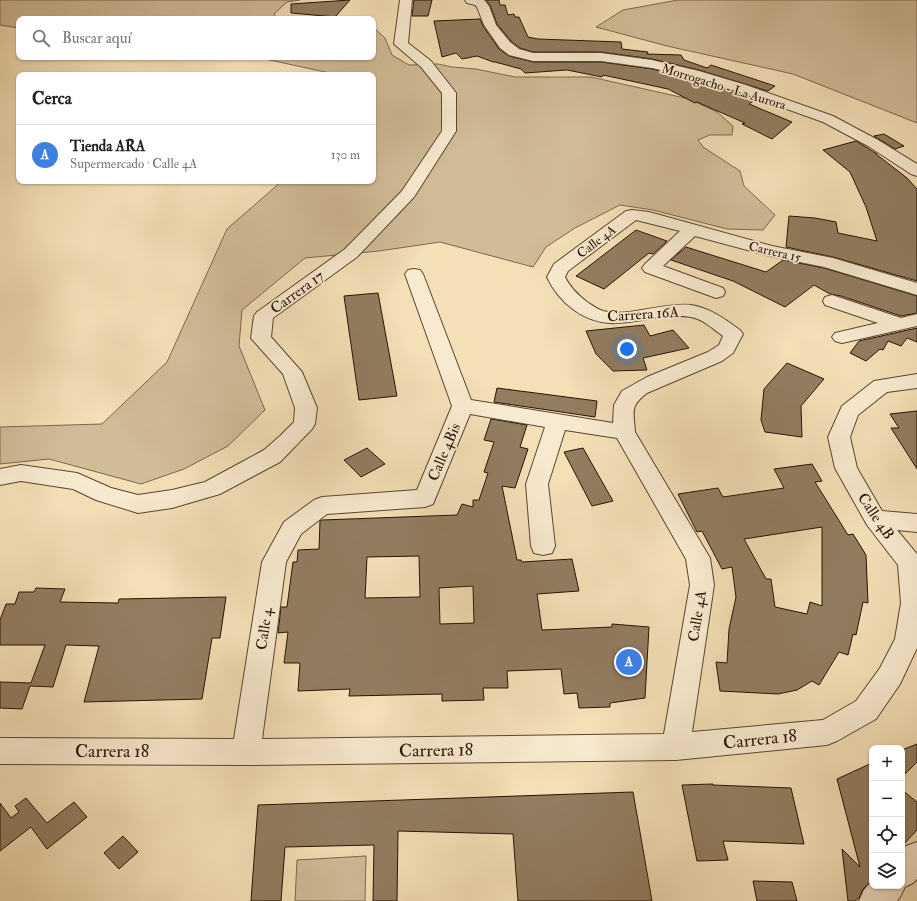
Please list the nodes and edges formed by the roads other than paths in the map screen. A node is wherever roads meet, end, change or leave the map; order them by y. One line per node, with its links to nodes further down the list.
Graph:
1 (406, 0): 17 (street, Carrera 17)
2 (471, 0): 3 (street, Morrogacho - La Aurora)
3 (917, 171)
4 (632, 215): 5 (street, Carrera 15); 6 (street, Calle 4A)
5 (690, 230): 8 (street, Carrera 15); 9 (street)
6 (560, 268): 16 (street, Carrera 16A)
7 (414, 274): 14 (street)
8 (917, 289)
9 (716, 292)
10 (832, 301): 11 (street)
11 (908, 322): 12 (street)
12 (842, 337)
13 (917, 381): 19 (street, Calle 4B)
14 (463, 406): 15 (street); 18 (street, Calle 4Bis)
15 (557, 422): 16 (street); 21 (street)
16 (624, 432): 24 (street, Calle 4A)
17 (0, 477)
18 (307, 517): 26 (street, Calle 4)
19 (875, 519): 20 (street); 22 (street, Calle 4B)
20 (917, 523)
21 (543, 546)
22 (912, 639): 23 (street, Calle 4B)
23 (866, 710): 24 (street, Carrera 18)
24 (676, 747): 26 (street, Carrera 18)
25 (0, 751): 26 (street, Carrera 18)
26 (246, 752)
27 (917, 857): 28 (street)
28 (905, 869)
29 (886, 889): 30 (street)
30 (875, 901)

